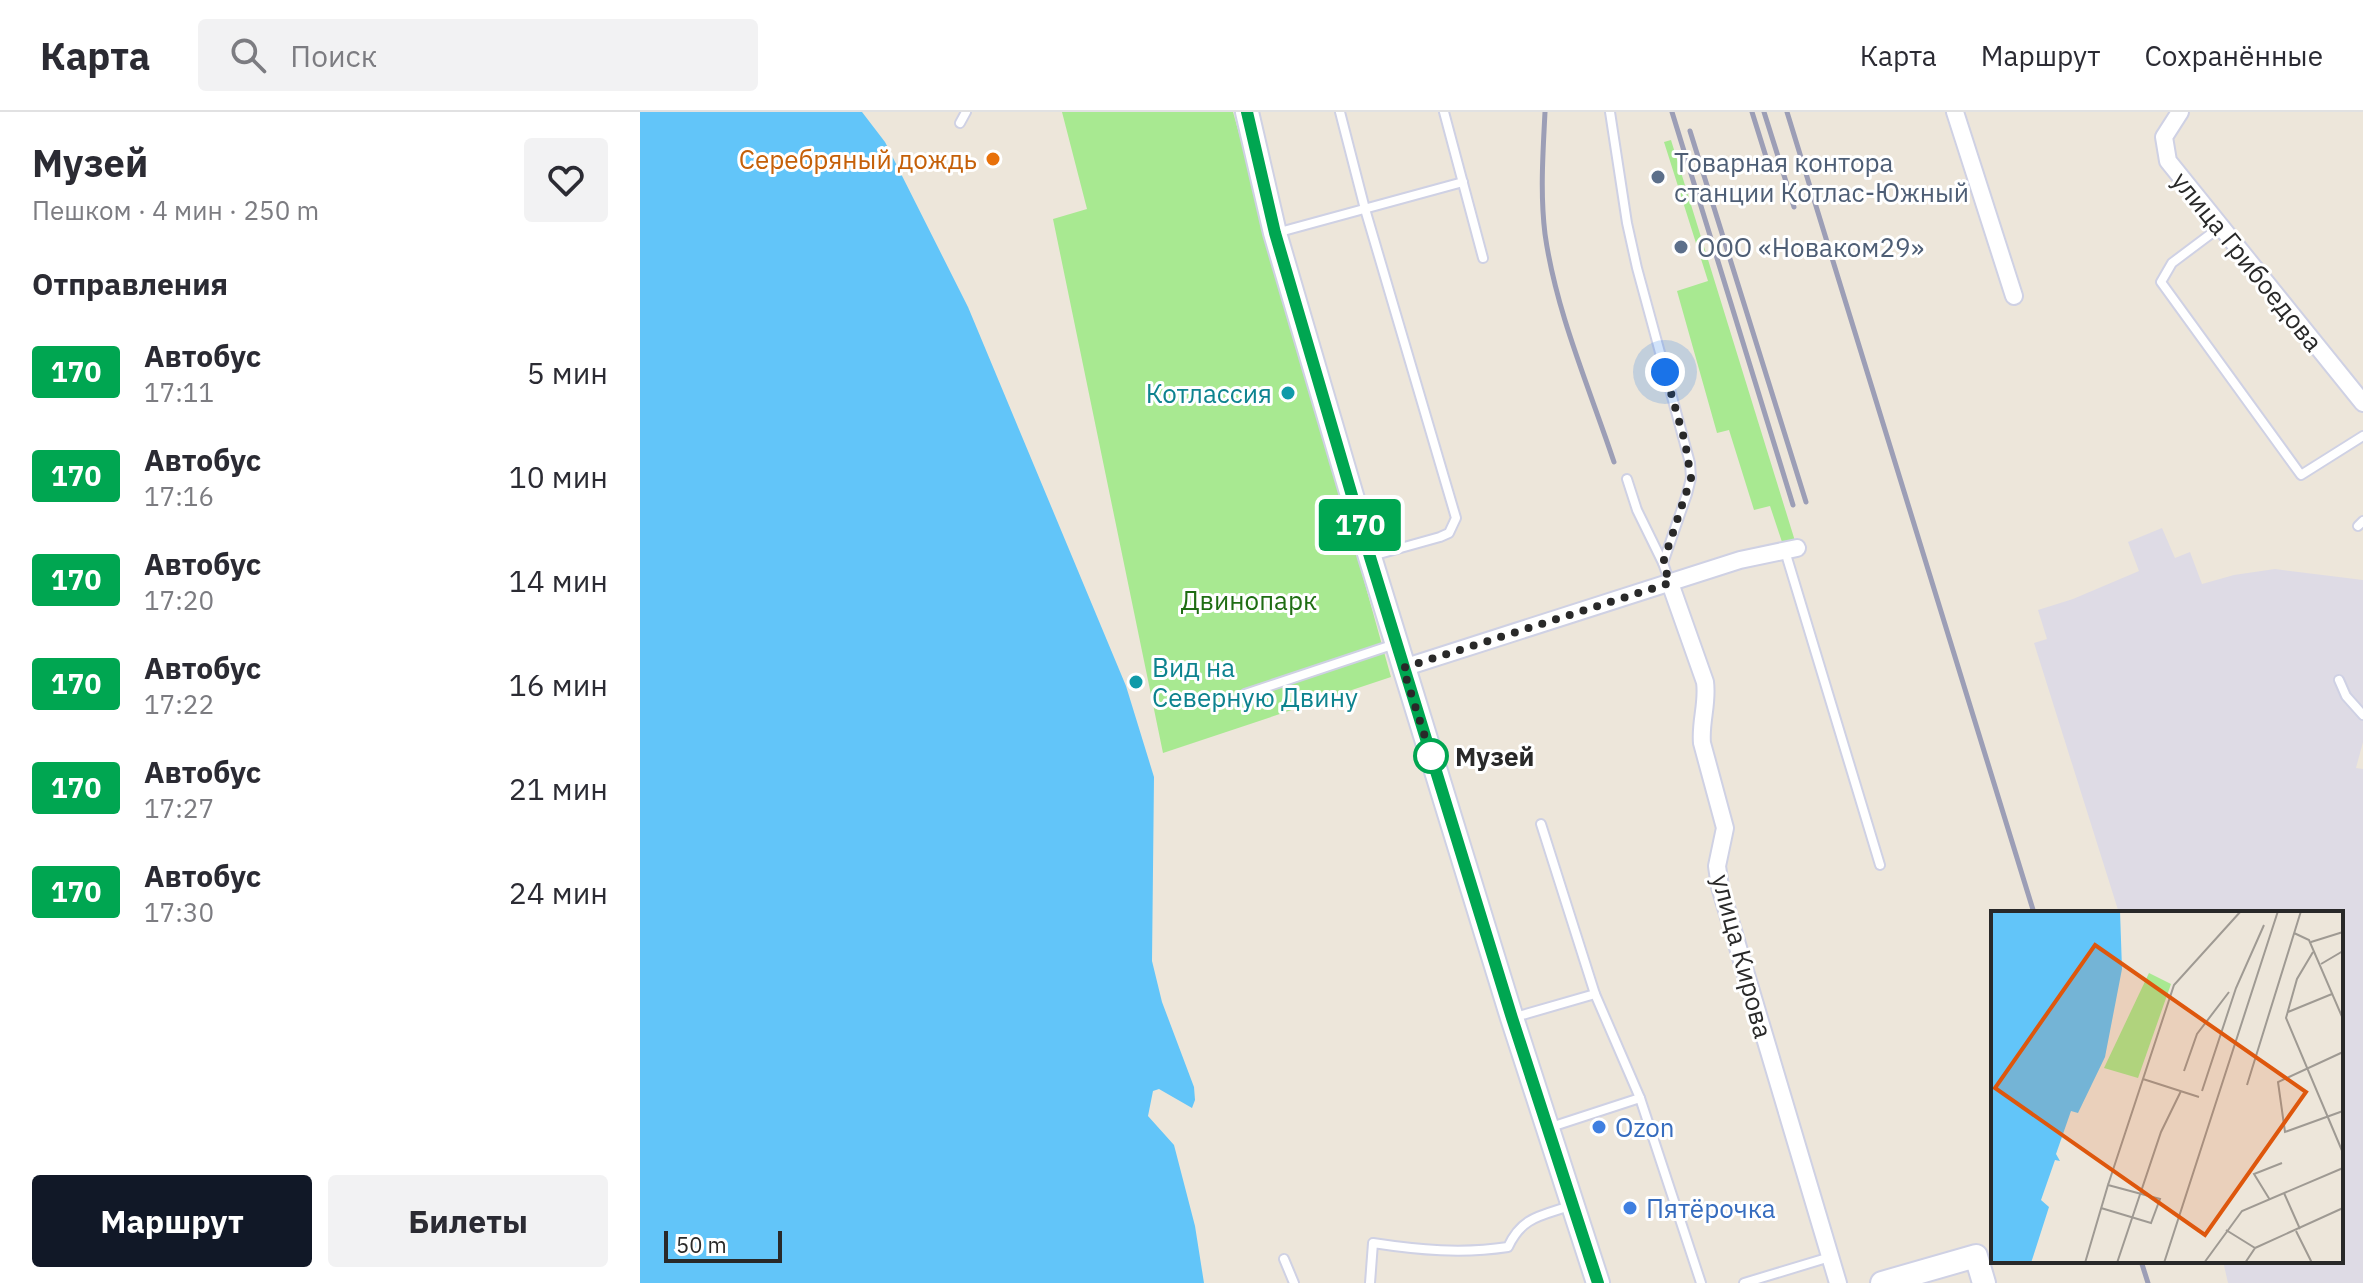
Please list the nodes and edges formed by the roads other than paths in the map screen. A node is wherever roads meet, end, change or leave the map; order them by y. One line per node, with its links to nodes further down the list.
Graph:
1 (966, 112): 8 (lane)
2 (1247, 112): 12 (main road)
3 (1340, 112): 10 (lane)
4 (1444, 112): 9 (lane)
5 (1610, 112): 20 (lane)
6 (1955, 112): 14 (street)
7 (2180, 112): 11 (street, улица Грибоедова)
8 (960, 123)
9 (1463, 182): 10 (lane); 13 (lane)
10 (1365, 209): 12 (lane); 19 (lane)
11 (2220, 227): 15 (street, улица Грибоедова); 16 (lane)
12 (1275, 233): 19 (main road)
13 (1483, 258)
14 (2014, 296)
15 (2363, 403)
16 (2363, 436)
17 (1627, 479): 20 (lane)
18 (1791, 550): 21 (street); 28 (lane)
19 (1370, 557): 22 (main road)
20 (1663, 563): 21 (lane)
21 (1670, 583): 23 (street); 34 (street, улица Кирова)
22 (1396, 643): 23 (main road); 25 (lane)
23 (1403, 668): 30 (main road)
24 (2339, 680): 26 (lane)
25 (1245, 694)
26 (2363, 715)
27 (1541, 824): 29 (lane)
28 (1880, 865)
29 (1595, 994): 30 (lane); 31 (lane)
30 (1512, 1018): 32 (main road)
31 (1640, 1098): 32 (lane); 39 (lane)
32 (1547, 1128): 33 (main road)
33 (1572, 1205): 37 (lane); 38 (main road)
34 (1830, 1257): 40 (lane); 41 (street, улица Кирова)
35 (1284, 1259): 36 (lane)
36 (1294, 1283)
37 (1370, 1283)
38 (1598, 1283)
39 (1701, 1283)
40 (1744, 1283)
41 (1838, 1283)
42 (1882, 1283): 43 (main road)
43 (1984, 1283)

